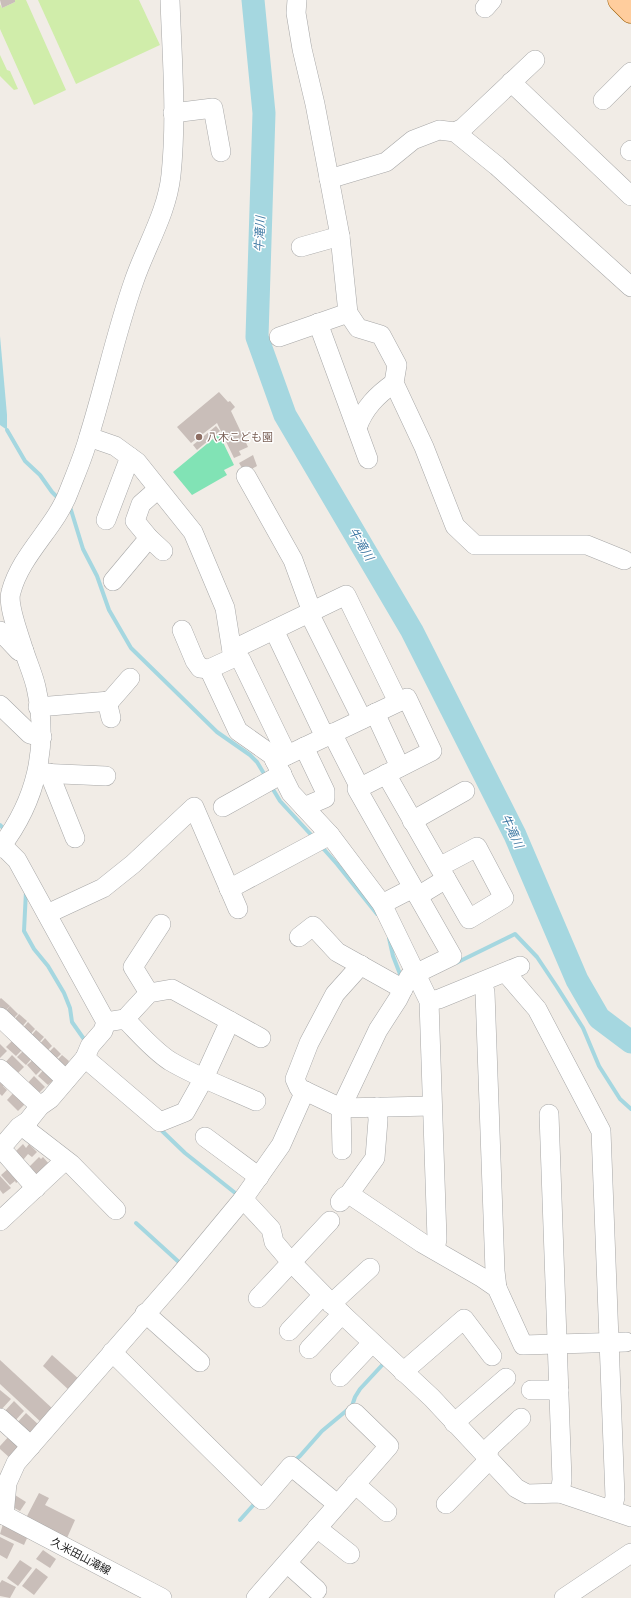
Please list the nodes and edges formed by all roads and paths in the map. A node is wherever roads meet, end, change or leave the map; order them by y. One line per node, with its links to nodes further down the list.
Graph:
1 (170, 0): 9 (street)
2 (297, 0): 12 (street)
3 (619, 0): 4 (main road)
4 (631, 12)
5 (535, 60): 7 (street)
6 (631, 72): 8 (street)
7 (511, 82): 10 (street); 13 (street)
8 (609, 88)
9 (173, 114): 11 (street); 22 (street)
10 (455, 132): 12 (street); 16 (street)
11 (221, 152)
12 (329, 179): 14 (street)
13 (631, 196)
14 (340, 236): 15 (street); 17 (street)
15 (301, 247)
16 (631, 287)
17 (348, 313): 18 (street); 20 (street)
18 (318, 323): 19 (street); 21 (street)
19 (278, 337)
20 (394, 383): 21 (street); 30 (street)
21 (357, 428): 24 (street)
22 (89, 437): 23 (street); 36 (street)
23 (130, 457): 26 (street); 27 (street)
24 (368, 459)
25 (246, 476): 32 (street)
26 (158, 489): 28 (street); 37 (street)
27 (106, 520)
28 (149, 538): 29 (street); 31 (street)
29 (163, 551)
30 (624, 560)
31 (113, 581)
32 (311, 613): 34 (street); 40 (street); 43 (street)
33 (182, 630): 38 (street)
34 (274, 630): 37 (street); 44 (street)
35 (0, 632): 36 (street)
36 (24, 651): 42 (street)
37 (232, 654): 38 (street); 47 (street)
38 (209, 669): 47 (street)
39 (130, 678): 42 (street)
40 (398, 702): 43 (street); 50 (street)
41 (0, 705): 45 (street)
42 (38, 707): 45 (street)
43 (369, 716): 44 (street); 50 (street)
44 (333, 733): 46 (street); 50 (street)
45 (42, 737): 48 (street)
46 (304, 747): 47 (street); 53 (street)
47 (281, 763): 52 (street); 53 (street)
48 (43, 773): 49 (street); 56 (street); 57 (street)
49 (106, 776)
50 (379, 778): 54 (street); 59 (street)
51 (465, 791): 54 (street)
52 (223, 807)
53 (304, 807): 55 (street)
54 (412, 820): 59 (street)
55 (330, 836): 58 (street); 60 (street)
56 (75, 838)
57 (1, 846): 62 (street)
58 (229, 889): 61 (street); 62 (street)
59 (416, 892): 60 (street); 66 (street)
60 (382, 904): 66 (street)
61 (238, 909)
62 (47, 914): 74 (street)
63 (161, 924): 69 (street)
64 (299, 937): 65 (street)
65 (361, 965): 68 (street); 80 (street)
66 (415, 974): 68 (street); 70 (street)
67 (482, 983): 70 (street); 101 (street); 106 (street)
68 (403, 989): 85 (street)
69 (149, 993): 72 (street); 73 (street)
70 (429, 1001): 83 (street)
71 (0, 1018): 79 (street)
72 (125, 1019): 74 (street); 78 (street)
73 (230, 1021): 75 (street); 78 (street)
74 (106, 1022): 76 (street)
75 (261, 1038)
76 (85, 1058): 78 (street); 79 (street)
77 (0, 1069): 82 (street)
78 (204, 1078): 81 (street)
79 (66, 1080): 82 (street)
80 (305, 1091): 85 (street); 92 (street)
81 (256, 1101)
82 (40, 1106): 87 (street)
83 (432, 1106): 84 (street); 98 (street)
84 (377, 1107): 85 (street); 98 (street)
85 (341, 1108): 89 (street)
86 (548, 1114): 108 (street)
87 (28, 1121): 90 (street); 95 (street)
88 (205, 1137): 92 (street)
89 (342, 1150)
90 (4, 1152): 93 (street)
91 (61, 1164): 93 (street)
92 (259, 1177): 94 (street)
93 (36, 1188): 96 (street)
94 (243, 1199): 99 (street); 104 (street)
95 (116, 1210)
96 (4, 1211)
97 (330, 1221): 99 (street)
98 (435, 1250): 101 (street)
99 (291, 1262): 102 (street); 103 (street)
100 (370, 1268): 103 (street)
101 (497, 1288): 108 (street)
102 (258, 1298)
103 (332, 1304): 105 (street); 107 (street); 109 (street)
104 (145, 1313): 110 (street); 112 (street)
105 (289, 1331)
106 (618, 1342): 108 (street); 128 (street)
107 (372, 1344): 113 (street); 114 (street)
108 (557, 1344): 117 (street)
109 (309, 1349)
110 (112, 1352): 122 (street); 126 (street)
111 (492, 1356): 113 (street)
112 (200, 1362)
113 (403, 1372): 120 (street)
114 (340, 1377)
115 (506, 1378): 120 (street)
116 (531, 1390): 117 (street)
117 (559, 1390): 125 (street)
118 (355, 1413): 124 (street)
119 (521, 1418): 123 (street)
120 (454, 1423): 123 (street)
121 (2, 1424): 122 (street)
122 (31, 1446): 130 (street)
123 (487, 1457): 125 (street); 127 (street)
124 (354, 1484): 126 (street); 129 (street)
125 (560, 1493): 128 (street)
126 (337, 1504): 132 (street)
127 (446, 1504)
128 (612, 1510): 131 (street)
129 (388, 1512)
130 (2, 1514): 137 (street, 久米田山滝線)
131 (631, 1517)
132 (317, 1528): 134 (street); 135 (street)
133 (631, 1553): 139 (street)
134 (350, 1554)
135 (287, 1562): 136 (street); 138 (street)
136 (316, 1590)
137 (162, 1598)
138 (256, 1598)
139 (564, 1598)

